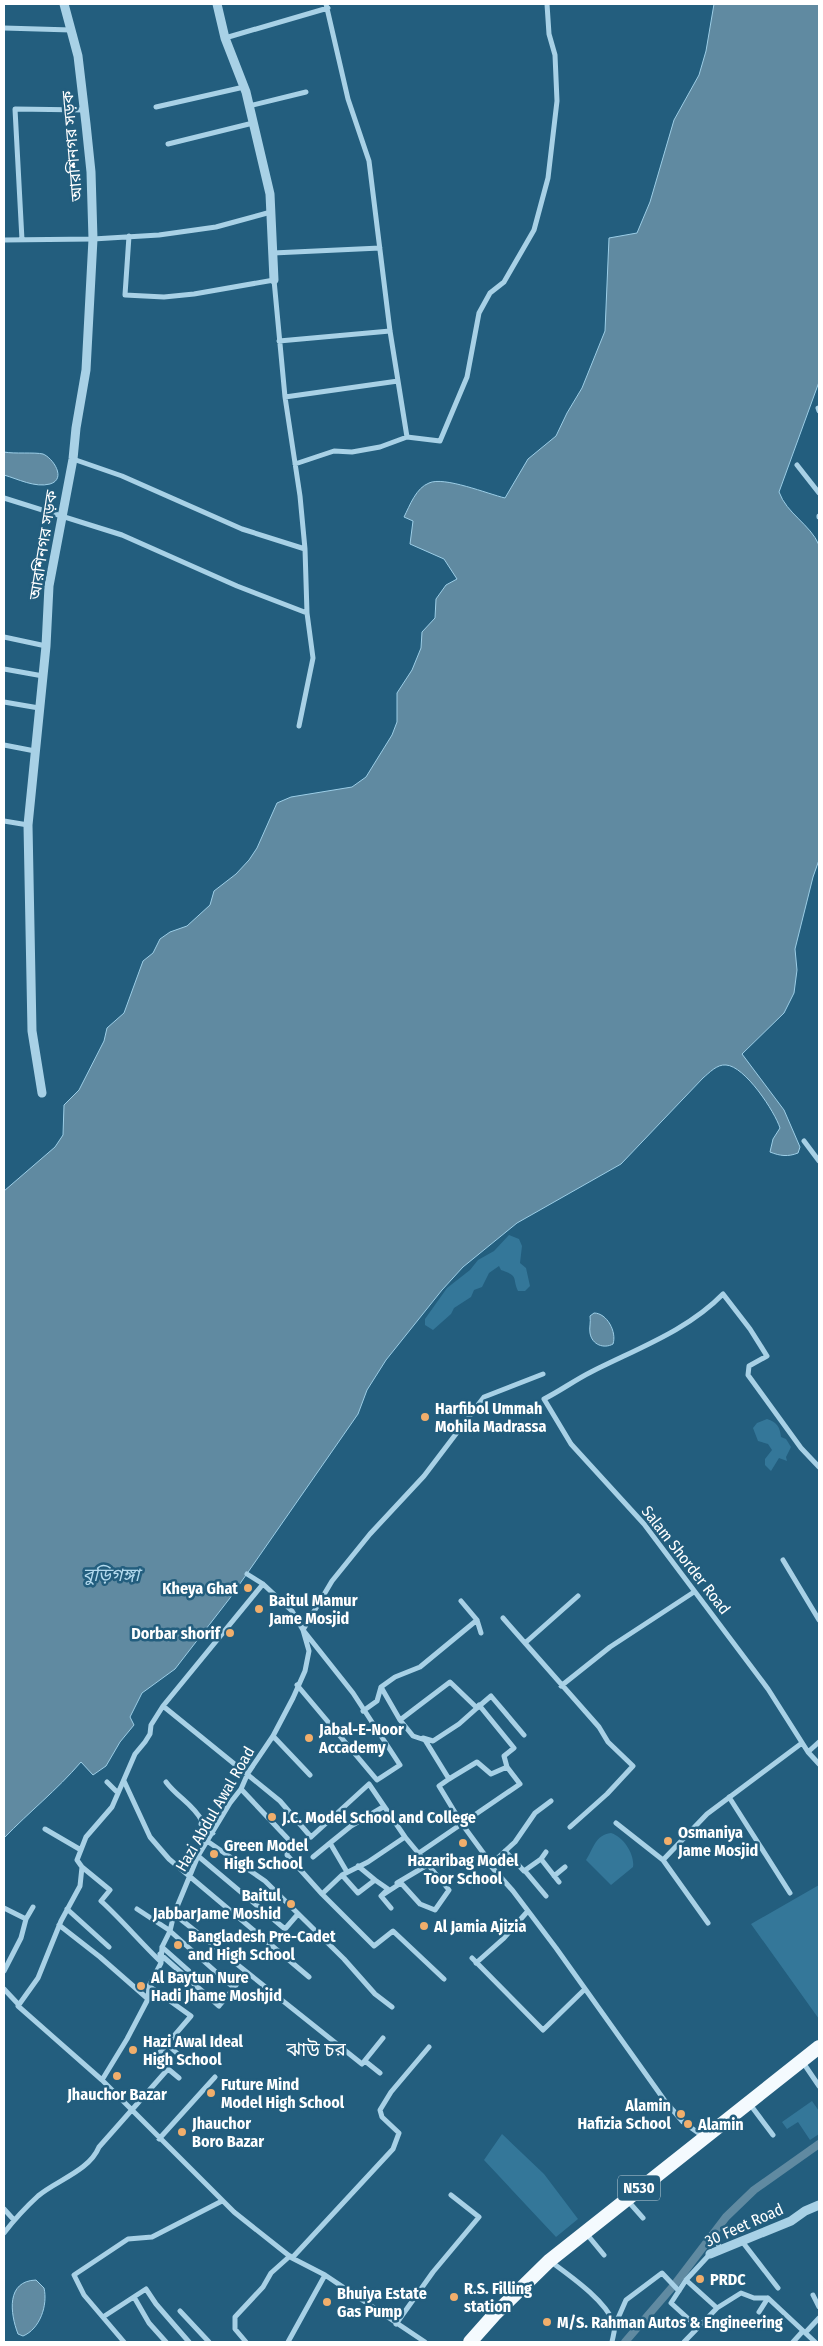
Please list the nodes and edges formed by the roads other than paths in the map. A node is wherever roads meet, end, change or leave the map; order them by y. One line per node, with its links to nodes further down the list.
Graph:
1 (64, 4): 6 (street, আরশিনগর সড়ক)
2 (219, 4): 7 (street)
3 (547, 4): 27 (street)
4 (327, 6): 7 (street); 20 (street)
5 (4, 28): 6 (street)
6 (71, 30): 12 (street, আরশিনগর সড়ক)
7 (225, 38): 8 (street)
8 (244, 87): 10 (street); 11 (street)
9 (306, 92): 10 (street)
10 (249, 106): 13 (street)
11 (156, 107)
12 (85, 110): 17 (street, আরশিনগর সড়ক); 19 (street)
13 (253, 123): 14 (street); 15 (street)
14 (168, 144)
15 (271, 212): 16 (street); 21 (street)
16 (128, 236): 17 (street); 22 (street)
17 (92, 239): 19 (street); 28 (street, আরশিনগর সড়ক)
18 (4, 240): 19 (street)
19 (22, 240)
20 (380, 248): 21 (street); 23 (street)
21 (273, 253): 22 (street)
22 (274, 280): 24 (street)
23 (390, 331): 24 (street); 25 (street)
24 (279, 341): 26 (street)
25 (398, 381): 26 (street); 27 (street)
26 (284, 397): 29 (street)
27 (408, 437): 29 (street)
28 (74, 459): 33 (street, আরশিনগর সড়ক); 34 (street)
29 (294, 464): 34 (street)
30 (797, 465): 31 (street)
31 (819, 493)
32 (4, 498): 33 (street)
33 (62, 515): 35 (street); 37 (street, আরশিনগর সড়ক)
34 (305, 549): 35 (street)
35 (307, 613): 42 (street)
36 (4, 637): 37 (street)
37 (46, 646): 39 (street, আরশিনগর সড়ক)
38 (4, 669): 39 (street)
39 (43, 676): 41 (street, আরশিনগর সড়ক)
40 (4, 702): 41 (street)
41 (39, 708): 44 (street, আরশিনগর সড়ক)
42 (299, 726)
43 (4, 745): 44 (street)
44 (35, 751): 46 (street, আরশিনগর সড়ক)
45 (4, 821): 46 (street)
46 (28, 825): 47 (street, আরশিনগর সড়ক)
47 (42, 1093)
48 (804, 1141): 49 (street)
49 (819, 1161)
50 (543, 1374): 61 (street)
51 (819, 1467): 55 (street, Salam Shorder Road)
52 (783, 1560): 60 (street)
53 (247, 1574): 54 (street)
54 (263, 1584): 61 (street); 67 (street)
55 (694, 1592): 65 (street); 75 (street, Salam Shorder Road)
56 (578, 1596): 63 (street)
57 (461, 1600): 59 (street)
58 (503, 1618): 63 (street)
59 (477, 1620): 62 (street); 66 (street)
60 (819, 1620)
61 (303, 1630): 64 (street, Hazi Abdul Awal Road); 69 (street)
62 (481, 1633)
63 (525, 1643): 65 (street)
64 (297, 1685): 72 (street, Hazi Abdul Awal Road); 82 (street)
65 (561, 1686): 94 (street)
66 (381, 1687): 69 (street); 70 (street)
67 (163, 1706): 79 (street); 83 (street)
68 (478, 1707): 70 (street); 71 (street); 73 (street); 78 (street)
69 (363, 1711): 82 (street)
70 (400, 1720): 73 (street)
71 (524, 1735)
72 (273, 1736): 79 (street, Hazi Abdul Awal Road); 80 (street)
73 (413, 1736): 81 (street)
74 (819, 1742): 76 (street)
75 (802, 1743): 76 (street, Salam Shorder Road); 89 (street)
76 (808, 1752): 77 (street, Salam Shorder Road)
77 (819, 1764)
78 (508, 1767): 81 (street); 93 (street)
79 (248, 1773): 86 (street); 87 (street, Hazi Abdul Awal Road)
80 (310, 1775)
81 (449, 1779): 93 (street)
82 (378, 1780): 86 (street)
83 (124, 1781): 88 (street); 115 (street)
84 (107, 1782): 88 (street)
85 (166, 1782): 96 (street)
86 (369, 1784): 91 (street)
87 (241, 1789): 96 (street, Hazi Abdul Awal Road); 121 (street)
88 (118, 1793): 100 (street)
89 (729, 1797): 107 (street); 120 (street)
90 (551, 1801): 101 (street)
91 (384, 1807): 97 (street); 99 (street)
92 (616, 1823): 107 (street)
93 (462, 1824): 103 (street); 110 (street)
94 (570, 1827)
95 (44, 1829): 100 (street)
96 (213, 1833): 98 (street, Hazi Abdul Awal Road)
97 (405, 1837): 103 (street); 109 (street)
98 (208, 1841): 104 (street, Hazi Abdul Awal Road); 131 (street)
99 (330, 1843): 105 (street); 114 (street)
100 (81, 1850): 112 (street)
101 (505, 1851): 110 (street); 113 (street)
102 (546, 1852): 106 (street)
103 (419, 1853): 108 (street)
104 (198, 1856): 115 (street, Hazi Abdul Awal Road); 131 (street)
105 (313, 1857)
106 (541, 1859): 113 (street); 116 (street)
107 (663, 1860): 133 (street)
108 (429, 1864): 119 (street); 122 (street)
109 (358, 1866): 114 (street); 117 (street)
110 (490, 1866): 129 (street)
111 (565, 1867): 116 (street)
112 (82, 1868): 127 (street); 139 (street)
113 (525, 1871): 123 (street)
114 (344, 1874): 117 (street); 121 (street)
115 (189, 1876): 130 (street, Hazi Abdul Awal Road); 143 (street)
116 (554, 1876): 118 (street)
117 (375, 1880): 119 (street)
118 (560, 1882)
119 (388, 1889): 122 (street)
120 (790, 1893)
121 (322, 1894): 144 (street)
122 (381, 1896): 126 (street)
123 (546, 1896)
124 (4, 1908): 132 (street)
125 (33, 1908): 132 (street)
126 (391, 1908)
127 (67, 1909): 134 (street); 136 (street)
128 (137, 1909): 135 (street)
129 (527, 1912): 147 (street); 147 (street)
130 (174, 1914): 135 (street, Hazi Abdul Awal Road); 142 (street)
131 (298, 1914): 151 (street)
132 (26, 1919): 140 (street)
133 (708, 1923)
134 (59, 1925): 149 (street); 150 (street)
135 (169, 1931): 137 (street, Hazi Abdul Awal Road); 146 (street)
136 (109, 1947)
137 (162, 1947): 138 (street, Hazi Abdul Awal Road); 141 (street)
138 (160, 1954): 139 (street, Hazi Abdul Awal Road); 146 (street)
139 (161, 1963): 145 (street)
140 (4, 1971)
141 (189, 1971)
142 (245, 1972): 146 (street); 157 (street)
143 (309, 1977)
144 (444, 1979)
145 (149, 1986): 149 (street); 153 (street)
146 (234, 1988)
147 (585, 1989): 168 (street)
148 (4, 1990): 150 (street)
149 (148, 1998): 163 (street)
150 (19, 2006): 163 (street)
151 (392, 2007)
152 (383, 2038): 157 (street)
153 (167, 2044): 156 (street); 159 (street)
154 (819, 2046): 158 (highway, N530)
155 (429, 2047): 182 (street)
156 (180, 2056)
157 (365, 2061): 160 (street)
158 (801, 2061): 164 (street); 165 (highway, N530)
159 (168, 2069): 162 (street); 166 (street)
160 (380, 2073)
161 (215, 2077): 169 (street)
162 (179, 2078)
163 (102, 2080): 166 (street)
164 (819, 2086)
165 (749, 2103): 167 (street); 168 (highway, N530)
166 (131, 2110): 169 (street); 176 (street)
167 (773, 2135)
168 (704, 2137): 171 (highway, N530)
169 (159, 2139): 172 (street)
170 (451, 2195): 197 (street)
171 (626, 2199): 175 (street); 177 (highway, N530)
172 (222, 2201): 182 (street); 195 (street)
173 (819, 2205): 179 (street, 30 Feet Road)
174 (4, 2209): 176 (street)
175 (644, 2218)
176 (14, 2220): 178 (street)
177 (585, 2232): 181 (street); 183 (highway, N530)
178 (4, 2233)
179 (741, 2240): 180 (street, 30 Feet Road); 186 (street)
180 (710, 2254): 185 (street, 30 Feet Road)
181 (604, 2255)
182 (291, 2257): 184 (street); 205 (street)
183 (549, 2261): 198 (street); 208 (highway, N530)
184 (325, 2275): 197 (street); 206 (street)
185 (686, 2280): 187 (street, 30 Feet Road); 192 (street)
186 (778, 2288)
187 (679, 2291): 198 (street); 199 (street)
188 (813, 2295): 191 (street)
189 (134, 2297): 195 (street); 202 (street); 203 (street)
190 (768, 2298): 192 (street); 194 (street); 200 (street)
191 (819, 2307)
192 (717, 2308): 199 (street)
193 (180, 2311): 204 (street)
194 (759, 2312)
195 (103, 2317): 201 (street)
196 (819, 2318): 200 (street)
197 (396, 2324): 207 (street)
198 (615, 2325): 209 (street)
199 (696, 2329): 210 (street)
200 (804, 2331): 211 (street); 212 (street)
201 (124, 2342)
202 (166, 2342)
203 (189, 2342)
204 (209, 2342)
205 (246, 2342)
206 (288, 2342)
207 (425, 2342)
208 (470, 2342)
209 (612, 2342)
210 (684, 2342)
211 (793, 2342)
212 (815, 2342)

